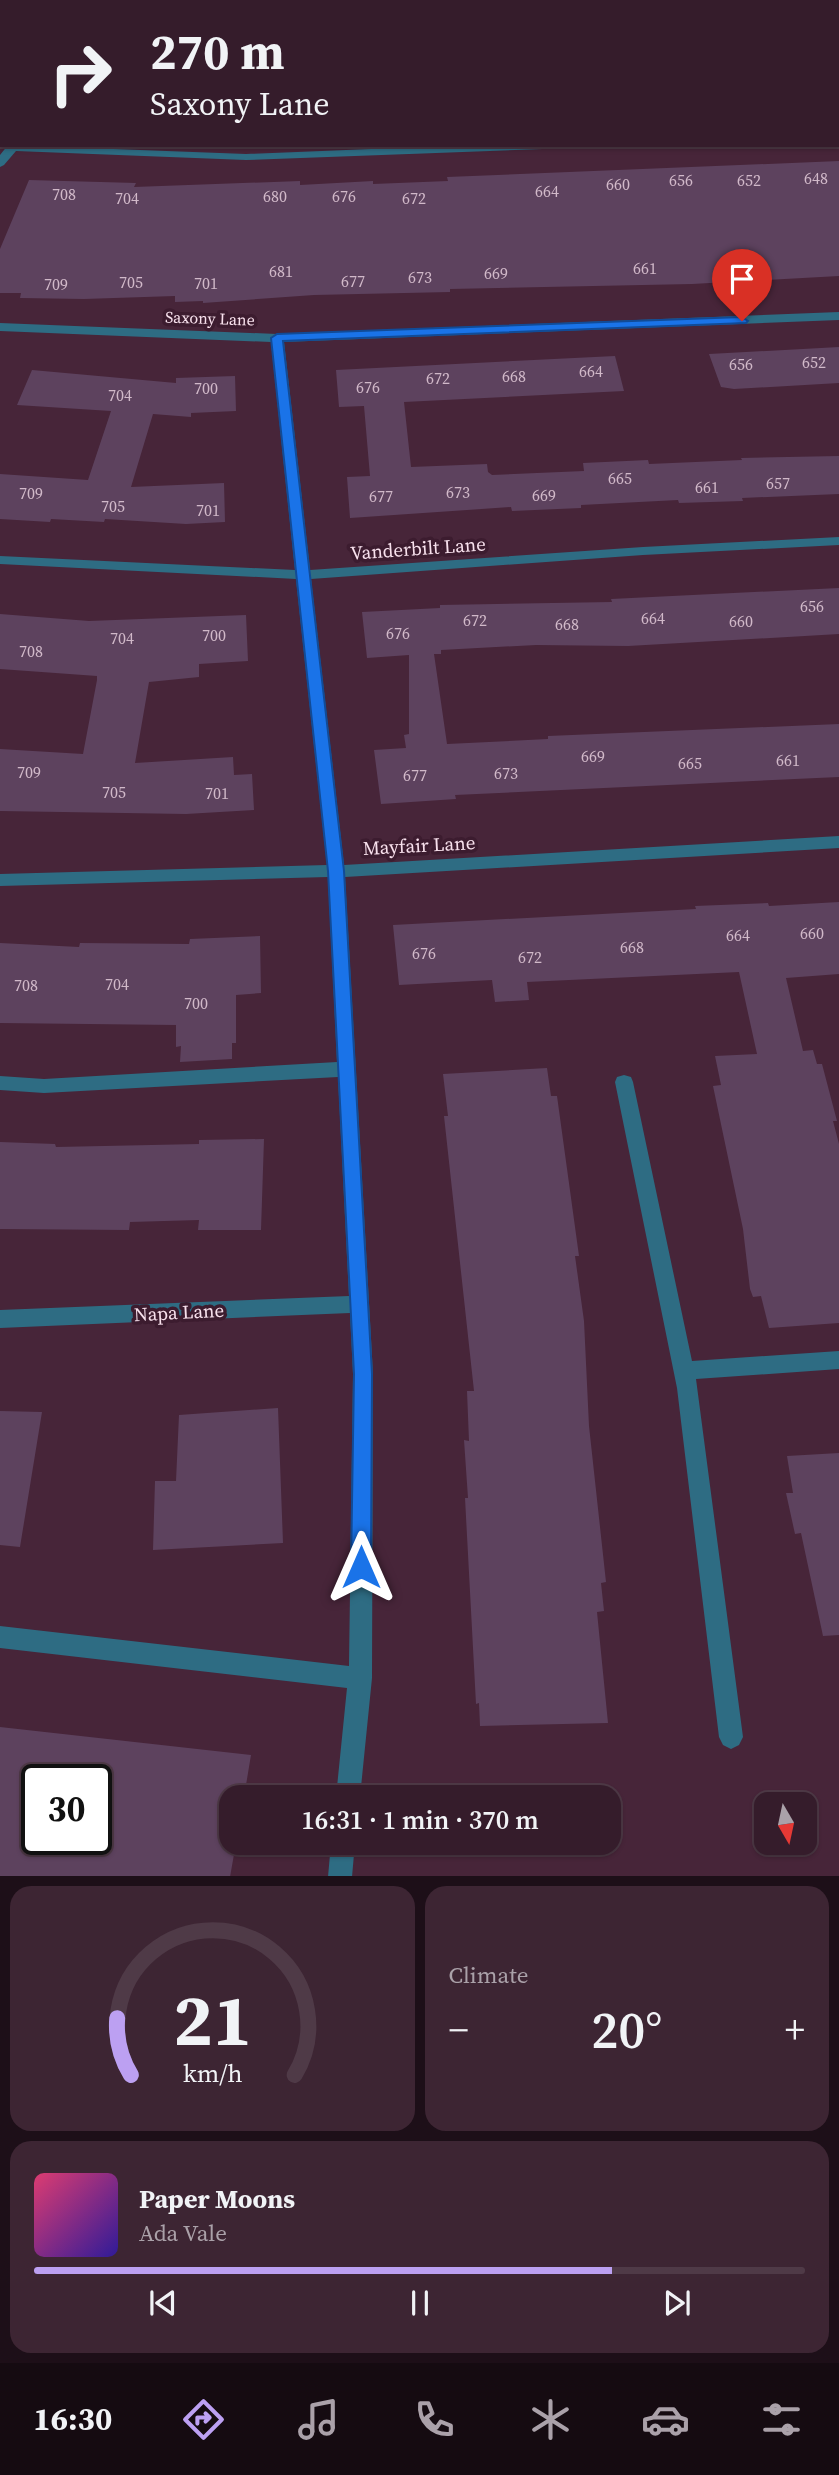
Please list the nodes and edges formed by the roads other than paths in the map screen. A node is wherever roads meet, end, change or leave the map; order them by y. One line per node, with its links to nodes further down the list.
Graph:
1 (13, 147): 4 (street)
2 (35, 147): 3 (street)
3 (516, 147)
4 (0, 163)
5 (839, 316): 7 (street, Saxony Lane)
6 (0, 327): 7 (street, Saxony Lane)
7 (277, 338): 10 (street)
8 (839, 541): 10 (street, Vanderbilt Lane)
9 (0, 560): 10 (street, Vanderbilt Lane)
10 (302, 575): 12 (street)
11 (839, 842): 12 (street, Mayfair Lane)
12 (336, 871): 13 (street, Mayfair Lane); 14 (street)
13 (0, 880)
14 (346, 1069): 16 (street); 17 (street)
15 (624, 1082): 20 (street)
16 (0, 1083)
17 (358, 1304): 18 (street, Napa Lane); 22 (street)
18 (0, 1319)
19 (839, 1360): 20 (street)
20 (683, 1371): 23 (street)
21 (0, 1637): 22 (street)
22 (359, 1678): 24 (street)
23 (731, 1737)
24 (349, 1785)
25 (342, 1855): 26 (street)
26 (340, 1876)

